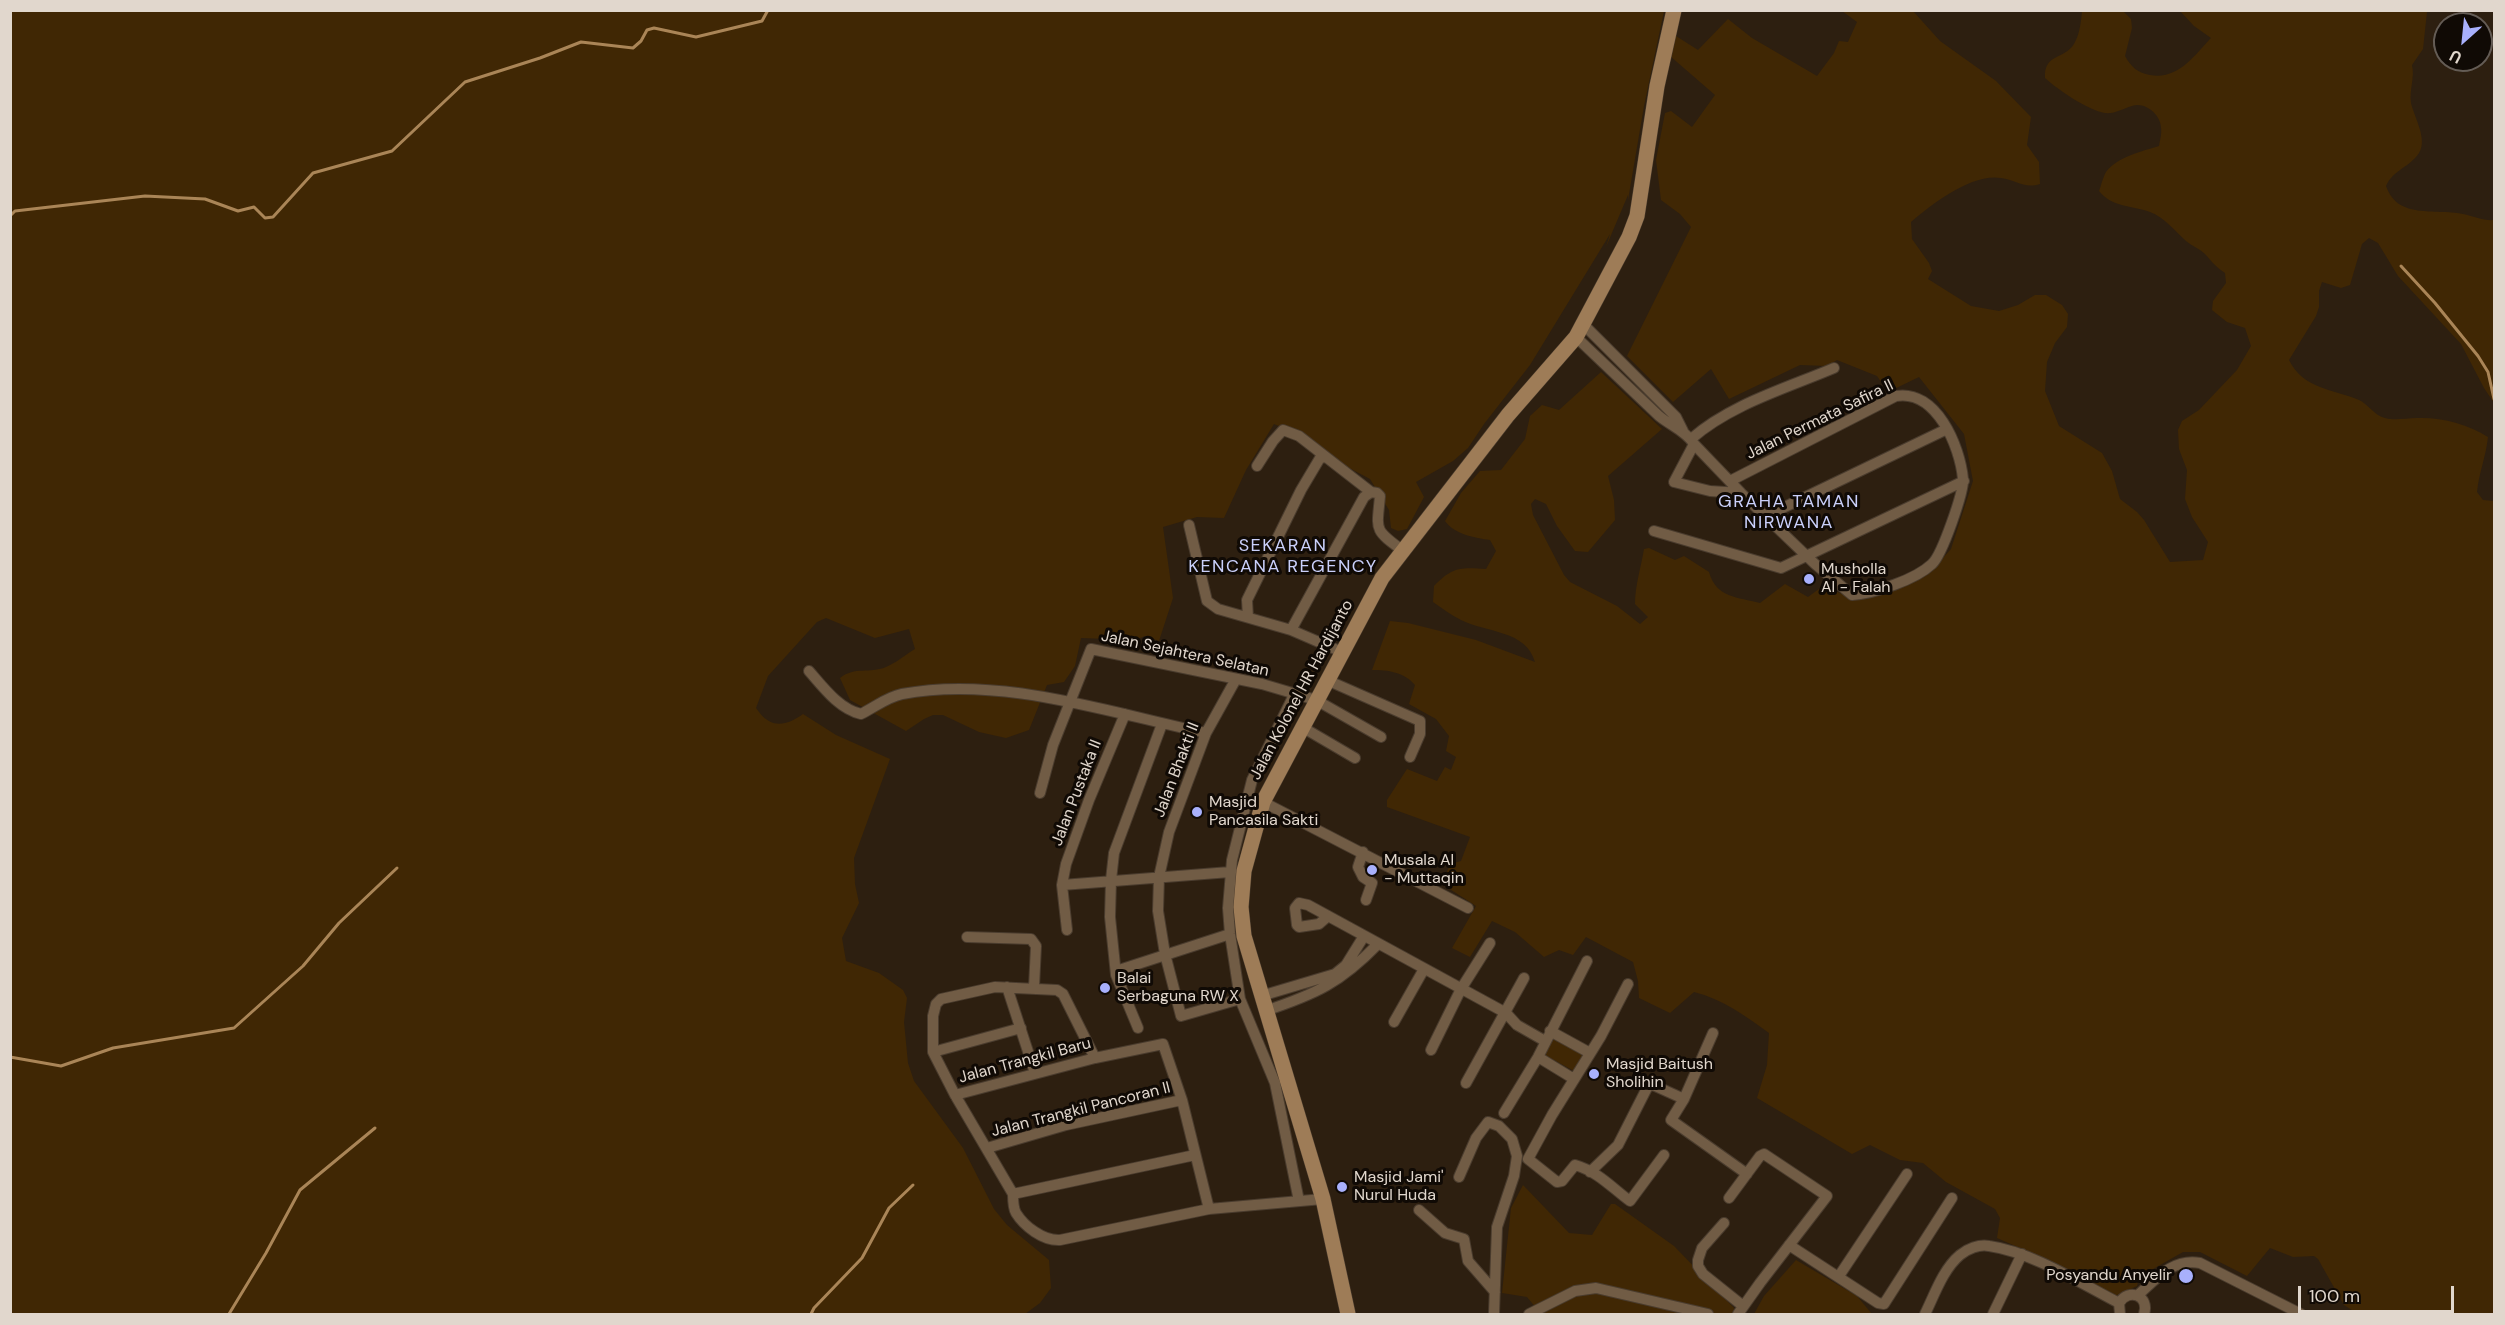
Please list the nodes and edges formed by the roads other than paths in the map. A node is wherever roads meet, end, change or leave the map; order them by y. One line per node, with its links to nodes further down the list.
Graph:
1 (1674, 10): 2 (main road, Jalan Kolonel HR Hardijanto)
2 (1580, 331): 4 (street); 5 (street); 17 (main road, Jalan Kolonel HR Hardijanto)
3 (1834, 368): 7 (street)
4 (1650, 391): 5 (street); 7 (street)
5 (1642, 399): 7 (street)
6 (1947, 429): 10 (street, Jalan Permata Safira II); 11 (street, Jalan Permata Safira II); 14 (street)
7 (1689, 438): 10 (street); 13 (street)
8 (1326, 457): 9 (street); 12 (street); 19 (street)
9 (1257, 466)
10 (1730, 481): 13 (street)
11 (1964, 482): 18 (street); 18 (street)
12 (1371, 492): 17 (street); 20 (street)
13 (1741, 493): 14 (street)
14 (1766, 516): 18 (street)
15 (1189, 525): 19 (street)
16 (1654, 531): 18 (street)
17 (1402, 550): 21 (main road, Jalan Kolonel HR Hardijanto)
18 (1806, 555)
19 (1248, 617): 20 (street)
20 (1291, 630): 21 (street)
21 (1342, 652): 24 (main road, Jalan Kolonel HR Hardijanto)
22 (808, 671): 27 (street)
23 (1236, 679): 25 (street, Jalan Sejahtera Selatan); 27 (street, Jalan Sejahtera Selatan); 31 (street, Jalan Bhakti II)
24 (1329, 681): 26 (main road, Jalan Kolonel HR Hardijanto); 33 (street)
25 (1295, 693): 26 (street, Jalan Sejahtera Selatan); 35 (street)
26 (1316, 700): 30 (main road, Jalan Kolonel HR Hardijanto); 32 (street, Jalan Sejahtera Selatan)
27 (1070, 704): 28 (street); 37 (street, Jalan Sejahtera Selatan)
28 (1125, 714): 29 (street); 43 (street, Jalan Pustaka II)
29 (1162, 724): 31 (street); 42 (street)
30 (1302, 727): 34 (street); 36 (main road, Jalan Kolonel HR Hardijanto)
31 (1206, 733): 41 (street, Jalan Bhakti II)
32 (1381, 737)
33 (1410, 757)
34 (1355, 758)
35 (1252, 780): 36 (street); 40 (street)
36 (1270, 788): 38 (main road, Jalan Kolonel HR Hardijanto)
37 (1040, 793)
38 (1263, 802): 39 (street); 45 (main road, Jalan Kolonel HR Hardijanto)
39 (1363, 852): 44 (street); 46 (street)
40 (1230, 872): 41 (street); 45 (street)
41 (1159, 877): 42 (street); 54 (street, Jalan Bhakti II)
42 (1111, 880): 43 (street); 58 (street)
43 (1062, 885): 48 (street)
44 (1366, 900)
45 (1235, 908): 49 (street); 65 (main road, Jalan Kolonel HR Hardijanto)
46 (1468, 908)
47 (1327, 917): 50 (street)
48 (1067, 930)
49 (1230, 934): 54 (street); 64 (street)
50 (1364, 936): 53 (street); 56 (street)
51 (967, 937): 62 (street)
52 (1490, 943): 63 (street)
53 (1378, 944): 56 (street); 57 (street)
54 (1165, 954): 58 (street); 64 (street, Jalan Bhakti II)
55 (1587, 961): 71 (street)
56 (1351, 965): 65 (street); 65 (street)
57 (1424, 969): 63 (street); 67 (street)
58 (1116, 971): 69 (street)
59 (1524, 978): 66 (street)
60 (1628, 984): 74 (street)
61 (1007, 987): 62 (street); 68 (street); 73 (street)
62 (1034, 987): 76 (street)
63 (1461, 990): 66 (street); 72 (street)
64 (1240, 999): 95 (street)
65 (1263, 1004): 94 (main road, Jalan Kolonel HR Hardijanto)
66 (1506, 1013): 71 (street); 79 (street)
67 (1394, 1022)
68 (1021, 1028): 73 (street); 77 (street)
69 (1138, 1028)
70 (1713, 1033): 81 (street)
71 (1548, 1036): 74 (street); 75 (street)
72 (1431, 1050)
73 (933, 1052): 80 (street)
74 (1590, 1053): 78 (street)
75 (1538, 1057): 78 (street); 83 (street)
76 (1095, 1058): 77 (street, Jalan Trangkil Baru); 82 (street, Jalan Trangkil Baru)
77 (1035, 1073): 80 (street, Jalan Trangkil Baru)
78 (1574, 1079): 87 (street)
79 (1466, 1083)
80 (955, 1095): 84 (street, Jalan Trangkil Baru)
81 (1684, 1099): 87 (street); 88 (street)
82 (1182, 1100): 84 (street, Jalan Trangkil Pancoran II); 85 (street, Jalan Trangkil Baru)
83 (1504, 1113)
84 (987, 1148): 91 (street, Jalan Trangkil Baru)
85 (1195, 1155): 91 (street); 96 (street, Jalan Trangkil Baru)
86 (1664, 1155): 87 (street)
87 (1590, 1172)
88 (1747, 1174): 92 (street); 99 (street)
89 (1907, 1174): 101 (street)
90 (1459, 1177): 102 (street)
91 (1013, 1194): 96 (street, Jalan Trangkil Baru)
92 (1729, 1198)
93 (1952, 1198): 101 (street)
94 (1323, 1199): 95 (street, Jalan Trangkil Baru); 106 (main road, Jalan Kolonel HR Hardijanto)
95 (1299, 1201): 96 (street, Jalan Trangkil Baru)
96 (1209, 1209)
97 (1419, 1210): 102 (street)
98 (1724, 1222): 105 (street)
99 (1789, 1245): 101 (street); 105 (street)
100 (2022, 1254): 104 (street); 110 (street); 111 (street)
101 (1839, 1276)
102 (1495, 1292): 107 (street)
103 (2138, 1295): 104 (street); 112 (street); 113 (street)
104 (2120, 1309)
105 (1741, 1310)
106 (1348, 1314)
107 (1494, 1314)
108 (1529, 1314): 109 (street)
109 (1708, 1314)
110 (1925, 1314)
111 (1993, 1314)
112 (2145, 1314)
113 (2301, 1314)

